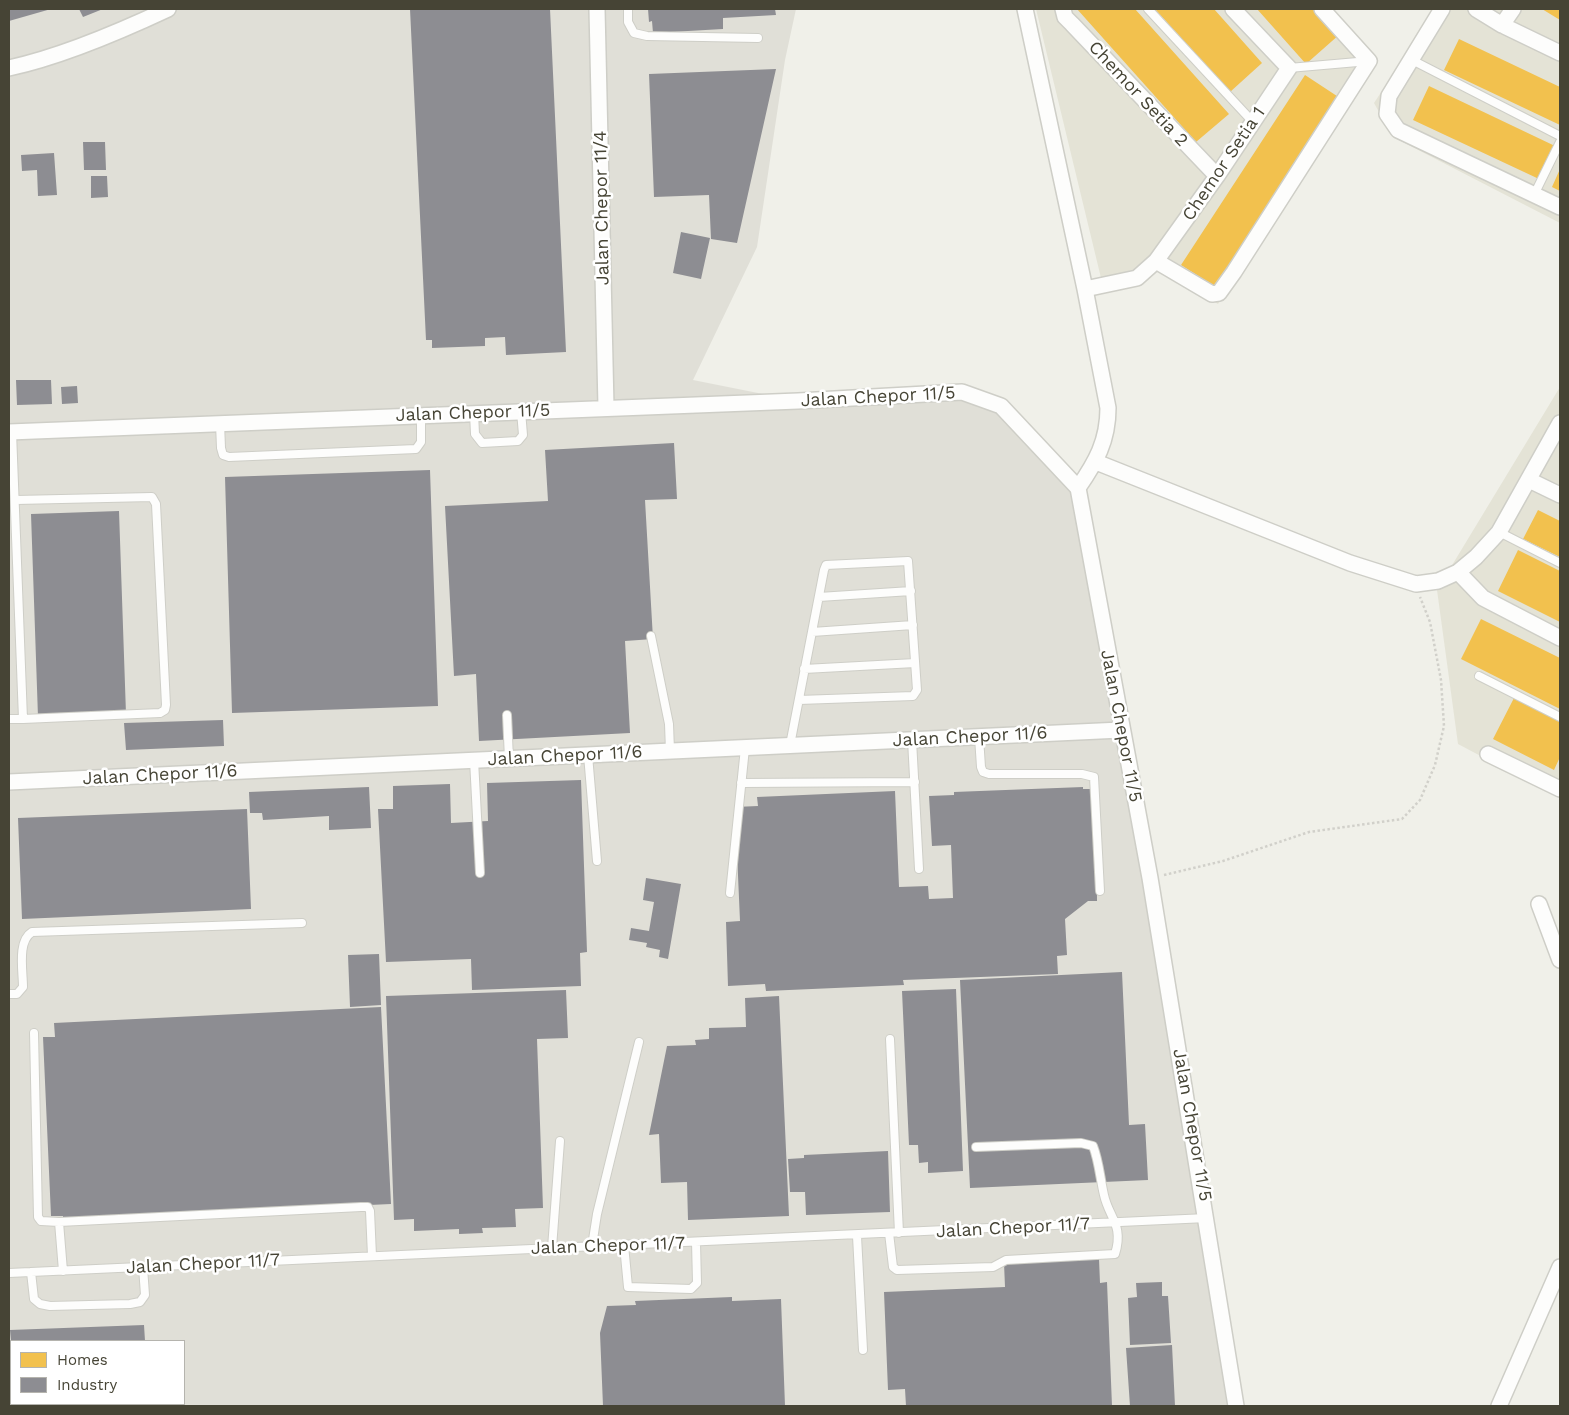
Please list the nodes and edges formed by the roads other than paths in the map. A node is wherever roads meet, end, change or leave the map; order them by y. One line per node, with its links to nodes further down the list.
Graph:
1 (168, 9): 17 (street)
2 (597, 9): 27 (street, Jalan Chepor 11/4)
3 (628, 9): 13 (lane)
4 (1025, 9): 26 (street)
5 (1063, 9): 22 (street, Chemor Setia 2)
6 (1148, 9): 19 (lane)
7 (1233, 9): 18 (street)
8 (1322, 9): 16 (street)
9 (1442, 9): 15 (street)
10 (1476, 9): 12 (street)
11 (1513, 9): 12 (street)
12 (1502, 25): 14 (street)
13 (758, 38)
14 (1558, 49)
15 (1410, 59): 20 (lane); 23 (street)
16 (1370, 61): 18 (lane); 25 (street)
17 (9, 68)
18 (1289, 68): 19 (street, Chemor Setia 1)
19 (1252, 121): 22 (street, Chemor Setia 1)
20 (1560, 136)
21 (1560, 142): 23 (lane)
22 (1217, 176): 25 (street, Chemor Setia 1)
23 (1534, 195): 24 (street)
24 (1560, 207)
25 (1156, 261): 26 (street, Chemor Setia 1)
26 (1085, 289): 34 (street)
27 (606, 407): 28 (street, Jalan Chepor 11/5); 36 (street, Jalan Chepor 11/5)
28 (521, 411): 29 (street, Jalan Chepor 11/5); 29 (lane)
29 (474, 413): 30 (street, Jalan Chepor 11/5)
30 (421, 415): 31 (street, Jalan Chepor 11/5); 31 (lane)
31 (220, 424): 33 (street, Jalan Chepor 11/5)
32 (1559, 427): 35 (street)
33 (11, 432): 38 (lane)
34 (1096, 462): 36 (street); 41 (street)
35 (1529, 480): 37 (street); 39 (street)
36 (1078, 488): 56 (street, Jalan Chepor 11/5)
37 (1560, 495)
38 (16, 500): 55 (lane); 55 (lane)
39 (1499, 532): 40 (lane); 41 (street)
40 (1560, 563)
41 (1458, 572): 47 (street)
42 (911, 591): 43 (lane); 43 (lane); 44 (lane)
43 (819, 597): 45 (lane)
44 (913, 626): 45 (lane); 48 (lane)
45 (812, 632): 49 (lane)
46 (651, 636): 61 (lane)
47 (1560, 638)
48 (915, 663): 49 (lane); 51 (lane)
49 (804, 668): 51 (lane)
50 (1479, 676): 53 (lane)
51 (799, 700): 59 (lane)
52 (507, 715): 64 (lane)
53 (1560, 717)
54 (9, 719): 55 (lane)
55 (23, 719)
56 (1121, 730): 57 (street, Jalan Chepor 11/6); 84 (street, Jalan Chepor 11/5)
57 (979, 736): 58 (street, Jalan Chepor 11/6); 73 (lane)
58 (912, 740): 59 (street, Jalan Chepor 11/6); 67 (lane)
59 (790, 746): 60 (street, Jalan Chepor 11/6)
60 (745, 748): 61 (street, Jalan Chepor 11/6); 68 (lane)
61 (670, 751): 63 (street, Jalan Chepor 11/6)
62 (1488, 754): 69 (street)
63 (588, 755): 64 (street, Jalan Chepor 11/6); 70 (lane)
64 (509, 758): 65 (street, Jalan Chepor 11/6)
65 (474, 760): 66 (street, Jalan Chepor 11/6); 72 (lane)
66 (9, 782)
67 (915, 782): 68 (lane); 71 (lane)
68 (741, 783): 74 (lane)
69 (1560, 789)
70 (597, 861)
71 (919, 869)
72 (480, 873)
73 (1100, 891)
74 (730, 893)
75 (1539, 904): 77 (street)
76 (302, 923): 78 (lane)
77 (1560, 960)
78 (9, 994)
79 (34, 1033): 85 (lane)
80 (890, 1039): 88 (lane)
81 (639, 1042): 92 (lane)
82 (560, 1140): 93 (lane)
83 (976, 1147): 86 (lane)
84 (1207, 1218): 86 (lane, Jalan Chepor 11/7); 102 (street, Jalan Chepor 11/5)
85 (60, 1222): 94 (lane); 97 (lane)
86 (1117, 1223): 87 (lane); 88 (lane, Jalan Chepor 11/7)
87 (889, 1233): 88 (lane, Jalan Chepor 11/7); 89 (lane, Jalan Chepor 11/7)
88 (899, 1233)
89 (857, 1236): 90 (lane, Jalan Chepor 11/7); 101 (lane)
90 (696, 1242): 91 (lane, Jalan Chepor 11/7); 91 (lane)
91 (624, 1245): 92 (lane, Jalan Chepor 11/7)
92 (592, 1246): 93 (lane, Jalan Chepor 11/7)
93 (552, 1248): 94 (lane, Jalan Chepor 11/7)
94 (372, 1256): 95 (lane, Jalan Chepor 11/7)
95 (143, 1267): 97 (lane, Jalan Chepor 11/7); 98 (lane)
96 (1560, 1267): 100 (street)
97 (63, 1271): 98 (lane, Jalan Chepor 11/7)
98 (31, 1272): 99 (lane, Jalan Chepor 11/7)
99 (9, 1273)
100 (1554, 1296): 103 (street)
101 (863, 1350)
102 (1236, 1406)
103 (1499, 1406)

